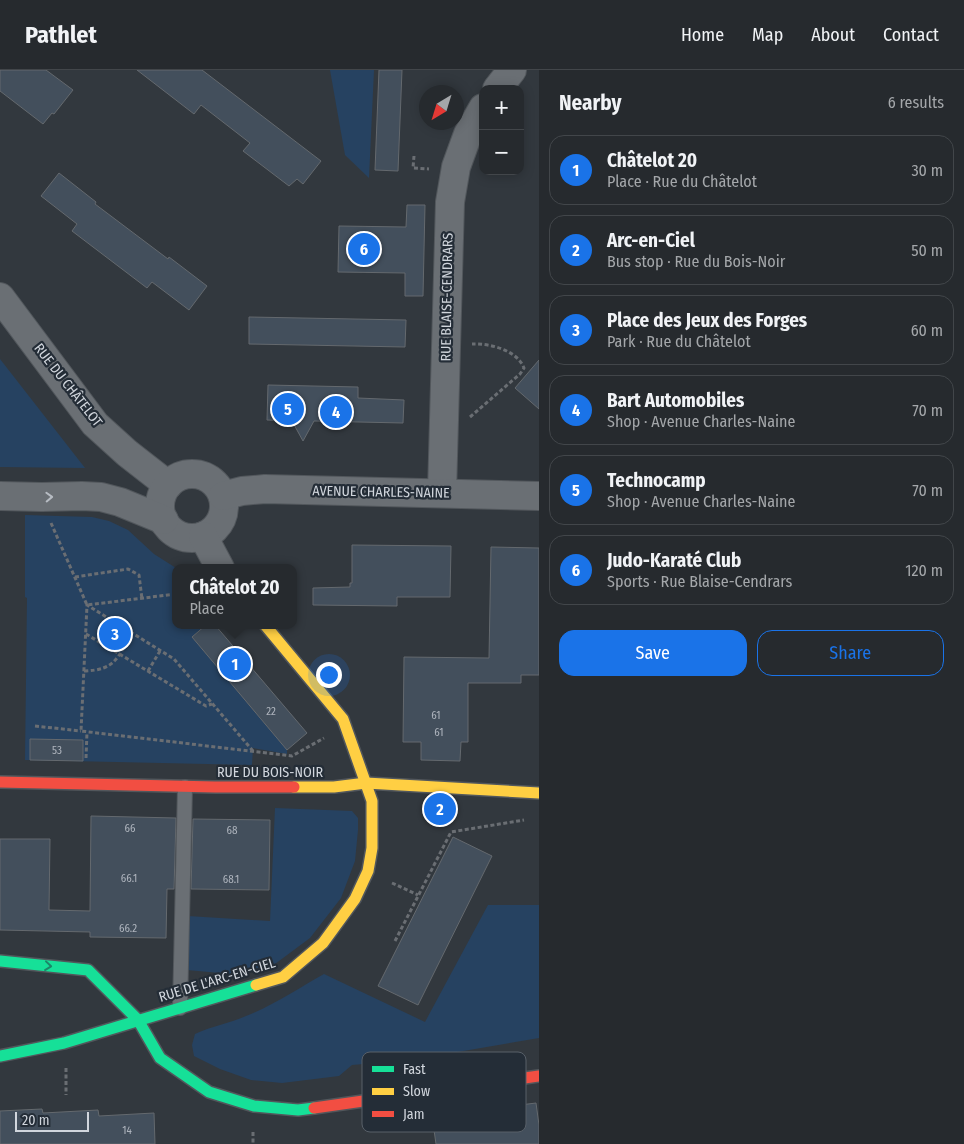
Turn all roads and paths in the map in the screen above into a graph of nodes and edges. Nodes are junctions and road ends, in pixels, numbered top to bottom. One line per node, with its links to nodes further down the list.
1 (512, 70): 2 (street)
2 (500, 85)
3 (479, 115): 10 (street, RUE BLAISE-CENDRARS)
4 (414, 156): 5 (path)
5 (424, 169)
6 (0, 297): 9 (street, RUE DU CHÂTELOT)
7 (462, 344): 8 (path)
8 (468, 419)
9 (168, 485): 12 (street); 15 (street)
10 (442, 493): 12 (street, AVENUE CHARLES-NAINE); 13 (street, AVENUE CHARLES-NAINE)
11 (0, 496): 14 (street)
12 (223, 496): 16 (street)
13 (539, 496)
14 (42, 497): 15 (street, one-way to 15); 18 (path)
15 (164, 520): 16 (street)
16 (203, 536): 17 (street)
17 (218, 564)
18 (75, 577): 20 (path); 21 (path)
19 (172, 595): 20 (path)
20 (142, 599): 21 (path)
21 (87, 605): 23 (path); 24 (path)
22 (268, 629): 37 (street)
23 (132, 633): 25 (path); 26 (path)
24 (86, 634): 26 (path); 27 (path)
25 (160, 651): 28 (path); 29 (path)
26 (120, 655): 27 (path); 28 (path)
27 (84, 671): 31 (path)
28 (148, 671): 29 (path)
29 (212, 704): 35 (path)
30 (35, 726): 31 (path)
31 (81, 731): 32 (path)
32 (87, 732): 34 (path); 35 (path)
33 (329, 735): 35 (path)
34 (86, 752)
35 (253, 752)
36 (0, 782): 38 (street, RUE DU BOIS-NOIR)
37 (366, 783): 38 (street, RUE DU BOIS-NOIR); 39 (street, RUE DU BOIS-NOIR); 45 (street, RUE DE L'ARC-EN-CIEL)
38 (185, 787): 45 (lane)
39 (539, 794)
40 (533, 818): 42 (path)
41 (388, 881): 42 (path)
42 (418, 896): 43 (path)
43 (394, 941)
44 (0, 961): 46 (street, one-way to 46)
45 (180, 1008): 46 (street, RUE DE L'ARC-EN-CIEL)
46 (138, 1020): 47 (street, RUE DE L'ARC-EN-CIEL); 52 (street)
47 (0, 1056)
48 (66, 1073): 51 (path)
49 (539, 1076): 50 (street)
50 (526, 1078)
51 (66, 1095)
52 (362, 1101)
53 (253, 1130): 54 (path)
54 (253, 1144)

